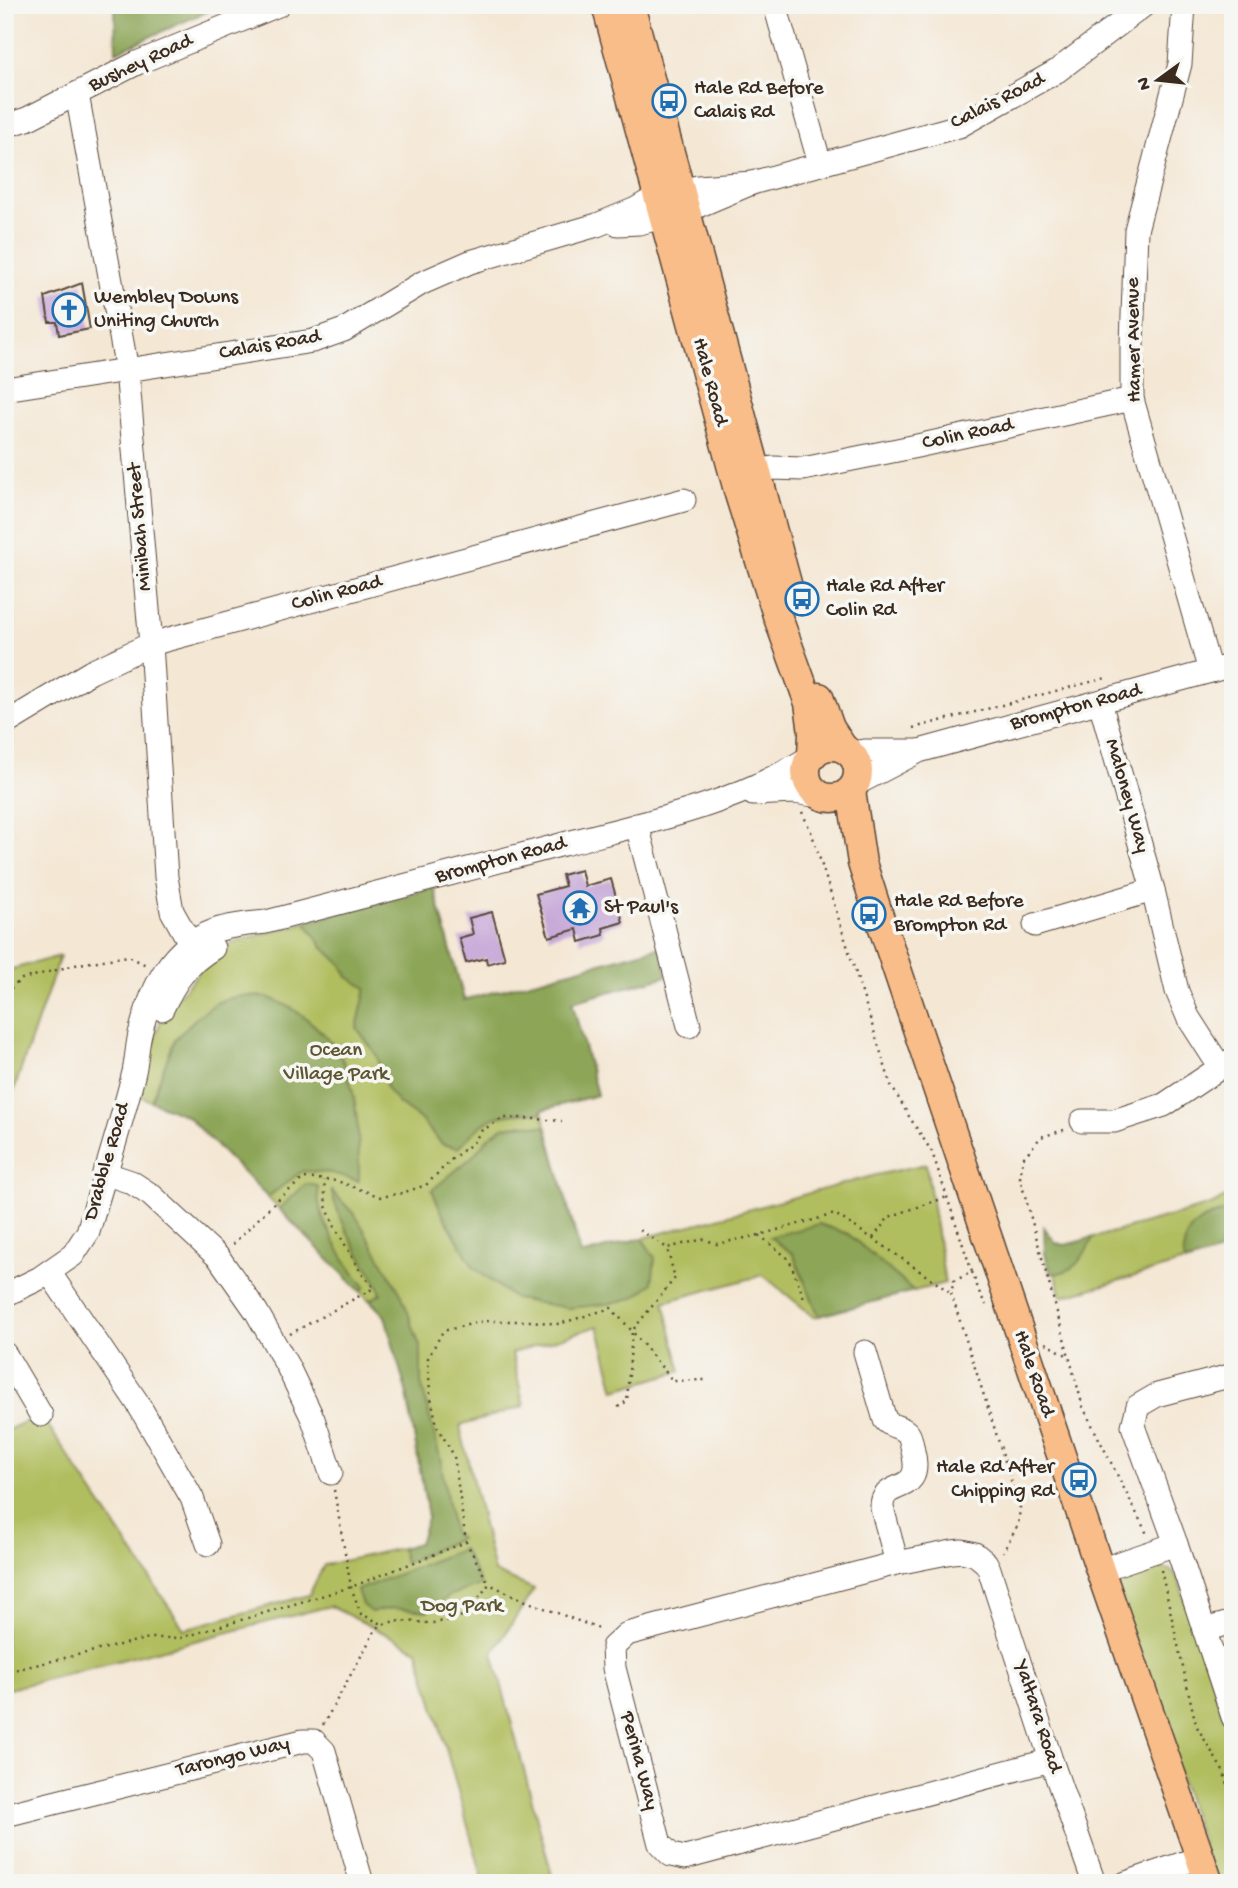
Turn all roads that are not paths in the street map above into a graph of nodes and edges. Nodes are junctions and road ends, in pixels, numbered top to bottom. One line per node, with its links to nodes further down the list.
1 (278, 5): 7 (street, Bushey Road)
2 (606, 5): 10 (main road, Hale Road)
3 (630, 5): 10 (main road, Hale Road)
4 (775, 5): 9 (street)
5 (1144, 5): 9 (street, Calais Road)
6 (1184, 5): 13 (street, Hamer Avenue)
7 (77, 94): 8 (street, Bushey Road); 11 (street, Minibah Street)
8 (5, 126)
9 (820, 164): 10 (street, Calais Road)
10 (672, 204): 11 (street, Calais Road); 14 (main road, Hale Road)
11 (127, 370): 12 (street, Calais Road); 16 (street, Minibah Street)
12 (5, 389)
13 (1132, 399): 14 (street, Colin Road); 17 (street, Hamer Avenue)
14 (747, 482): 20 (main road, Hale Road); 22 (main road, Hale Road)
15 (684, 500): 16 (street, Colin Road)
16 (151, 644): 19 (street, Colin Road); 30 (street, Minibah Street)
17 (1216, 662): 18 (street, Brompton Road)
18 (1100, 702): 21 (street, Brompton Road); 28 (street, Maloney Way)
19 (5, 724)
20 (847, 751): 21 (street, Brompton Road); 22 (main road); 23 (main road)
21 (919, 751): 23 (street, Brompton Road)
22 (811, 757): 24 (street, Brompton Road); 25 (main road)
23 (853, 787): 25 (main road); 27 (main road, Hale Road)
24 (736, 796): 25 (street, Brompton Road); 26 (street, Brompton Road)
25 (814, 801): 27 (main road, Hale Road)
26 (637, 825): 30 (street, Brompton Road); 31 (street)
27 (862, 863): 46 (main road, Hale Road)
28 (1153, 890): 29 (street); 32 (street, Maloney Way)
29 (1035, 925)
30 (196, 949): 33 (street, Drabble Road); 33 (street, Drabble Road)
31 (690, 1026)
32 (1227, 1063): 34 (street, Maloney Way)
33 (134, 1070): 35 (street, Drabble Road)
34 (1082, 1121)
35 (104, 1173): 36 (street, Drabble Road); 42 (street)
36 (49, 1272): 37 (street, Drabble Road); 43 (street)
37 (5, 1294)
38 (864, 1352): 45 (street)
39 (5, 1354): 41 (street)
40 (1233, 1375): 44 (street)
41 (41, 1415)
42 (331, 1473)
43 (208, 1544)
44 (1176, 1544): 46 (street); 48 (street)
45 (897, 1563): 50 (street, Yaltara Road); 50 (street, Perina Way)
46 (1100, 1570): 52 (main road, Hale Road)
47 (1233, 1622): 48 (street)
48 (1204, 1630): 49 (street)
49 (1233, 1717)
50 (1051, 1760): 54 (street, Yaltara Road)
51 (5, 1815): 53 (street, Tarongo Way)
52 (1205, 1870): 55 (street)
53 (362, 1883)
54 (1094, 1883)
55 (1126, 1883)

